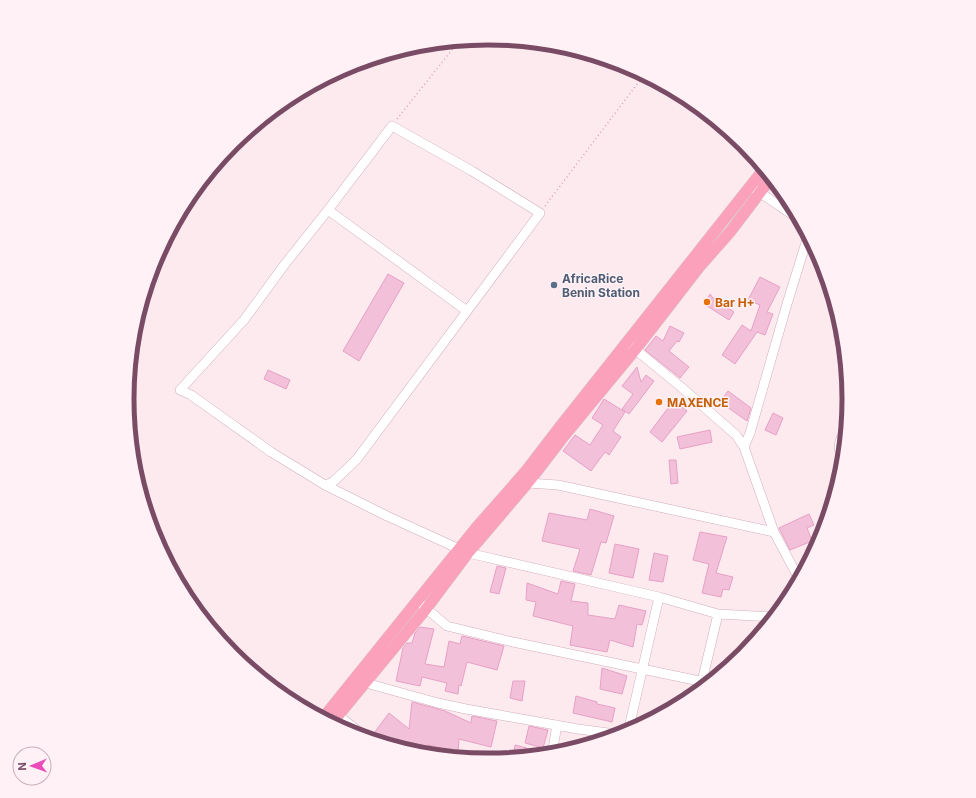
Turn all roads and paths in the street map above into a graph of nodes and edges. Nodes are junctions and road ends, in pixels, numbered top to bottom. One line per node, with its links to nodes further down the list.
1 (454, 47): 3 (path)
2 (640, 80): 9 (path)
3 (392, 126): 7 (street); 9 (street)
4 (762, 175): 6 (main road)
5 (767, 181): 6 (main road)
6 (755, 189): 8 (street); 12 (main road)
7 (328, 210): 11 (street); 15 (street)
8 (788, 212)
9 (540, 213): 11 (street)
10 (806, 244): 13 (street)
11 (467, 311): 15 (street)
12 (631, 346): 13 (street); 14 (main road)
13 (744, 447): 16 (street)
14 (524, 480): 16 (street); 17 (main road)
15 (325, 485): 17 (street)
16 (774, 532): 18 (street)
17 (463, 552): 19 (street); 20 (main road)
18 (796, 573)
19 (659, 597): 21 (street); 23 (street)
20 (422, 604): 23 (street); 25 (main road)
21 (718, 614): 22 (street); 24 (street)
22 (768, 617)
23 (643, 668): 26 (street); 31 (street)
24 (705, 679)
25 (361, 680): 27 (main road); 30 (main road); 32 (street)
26 (700, 683)
27 (333, 705): 28 (main road); 29 (street)
28 (326, 714)
29 (335, 718)
30 (336, 718)
31 (630, 723)
32 (557, 725): 33 (street); 34 (street)
33 (606, 733)
34 (553, 747)

